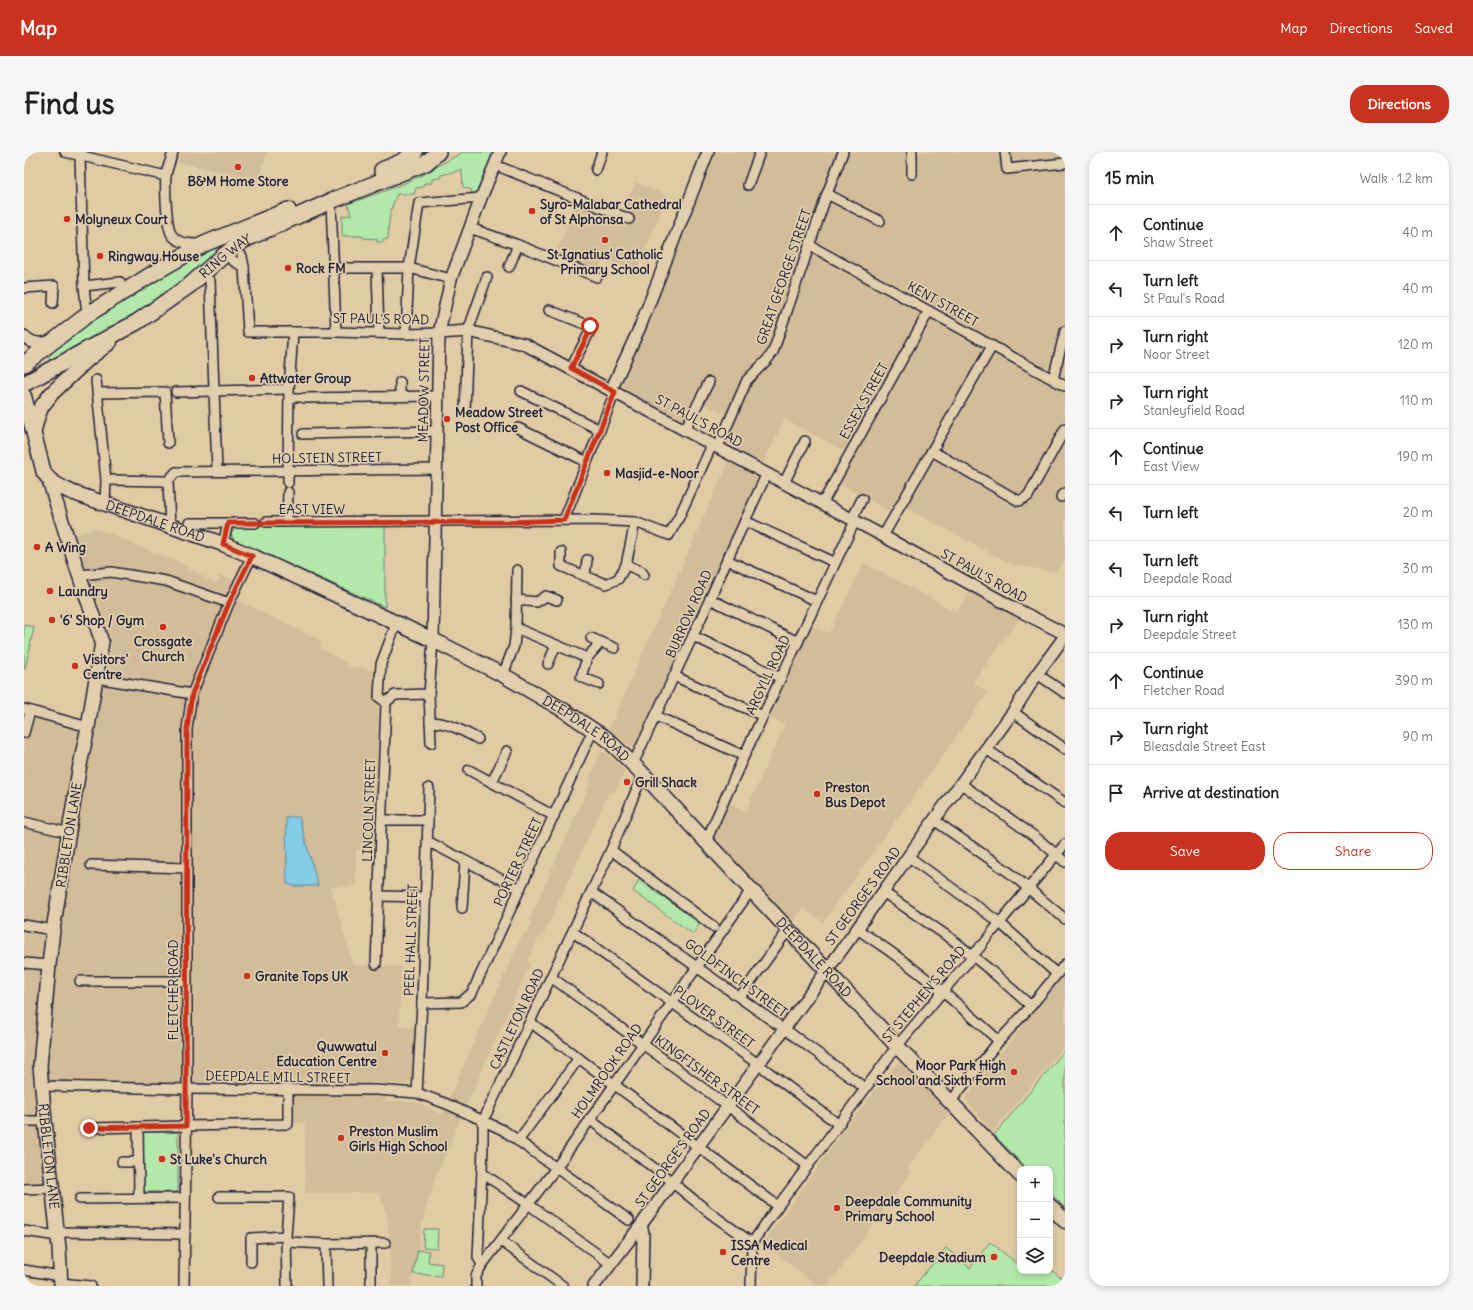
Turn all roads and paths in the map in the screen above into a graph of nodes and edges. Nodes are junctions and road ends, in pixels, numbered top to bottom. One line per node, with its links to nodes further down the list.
1 (65, 152): 13 (street)
2 (173, 152): 19 (street)
3 (415, 152): 27 (highway, RING WAY)
4 (438, 152): 14 (highway, RING WAY)
5 (445, 152): 14 (highway)
6 (500, 152): 16 (street, MEADOW STREET)
7 (602, 152): 17 (street)
8 (708, 152): 69 (street)
9 (760, 152): 20 (street)
10 (843, 152): 21 (street, GREAT GEORGE STREET)
11 (912, 152): 18 (street)
12 (1005, 152): 15 (street)
13 (81, 154): 19 (street); 42 (street)
14 (426, 163): 23 (highway, RING WAY)
15 (1065, 163)
16 (495, 165): 22 (street, MEADOW STREET); 24 (street)
17 (596, 170)
18 (912, 174)
19 (166, 176): 27 (street)
20 (748, 185)
21 (827, 194): 25 (street); 29 (street, GREAT GEORGE STREET)
22 (481, 198): 26 (street, MEADOW STREET); 35 (street)
23 (331, 201): 34 (street); 48 (highway, RING WAY)
24 (629, 219)
25 (880, 221)
26 (470, 228): 28 (street); 39 (street, MEADOW STREET)
27 (204, 244): 47 (highway, RING WAY)
28 (518, 245): 33 (street); 38 (street)
29 (809, 245): 46 (street, KENT STREET); 88 (street, GREAT GEORGE STREET)
30 (242, 256): 32 (street)
31 (232, 260): 32 (street)
32 (244, 267): 51 (street, ST PAUL'S ROAD)
33 (509, 267)
34 (333, 268): 36 (street); 52 (street)
35 (410, 268): 36 (street); 39 (street); 55 (street)
36 (377, 269): 53 (street)
37 (486, 277): 49 (street)
38 (597, 277)
39 (451, 279): 54 (street, MEADOW STREET)
40 (210, 281): 67 (street)
41 (120, 282): 42 (street)
42 (84, 286): 47 (street)
43 (24, 288): 44 (street)
44 (53, 303)
45 (549, 310): 60 (street)
46 (929, 311): 58 (street, KENT STREET); 102 (street, ESSEX STREET)
47 (87, 315): 57 (highway, RING WAY)
48 (138, 322): 65 (highway, RING WAY); 85 (main road)
49 (468, 331): 54 (street, ST PAUL'S ROAD); 60 (street, ST PAUL'S ROAD); 77 (street)
50 (1065, 331): 61 (street)
51 (293, 332): 52 (street, ST PAUL'S ROAD); 72 (street)
52 (336, 332): 53 (street, ST PAUL'S ROAD)
53 (379, 333): 55 (street, ST PAUL'S ROAD)
54 (439, 333): 55 (street, ST PAUL'S ROAD); 75 (street, MEADOW STREET)
55 (406, 334)
56 (24, 336): 57 (street)
57 (54, 341): 59 (highway, RING WAY)
58 (992, 346): 61 (street, KENT STREET); 89 (street)
59 (24, 364)
60 (571, 368): 69 (street, ST PAUL'S ROAD)
61 (1053, 379): 66 (street, KENT STREET)
62 (96, 380): 71 (street)
63 (400, 382): 74 (street)
64 (709, 382): 79 (street)
65 (24, 384)
66 (1065, 386)
67 (214, 390): 70 (street); 72 (street); 92 (street)
68 (521, 391): 81 (street)
69 (613, 391): 79 (street, ST PAUL'S ROAD); 81 (street)
70 (176, 392)
71 (97, 393): 87 (street); 96 (street)
72 (289, 393): 76 (street); 83 (street)
73 (24, 396): 85 (main road, RIBBLETON LANE)
74 (400, 396): 75 (street); 76 (street)
75 (438, 396): 82 (street, MEADOW STREET)
76 (304, 398)
77 (465, 411)
78 (518, 428): 90 (street)
79 (685, 429): 88 (street, ST PAUL'S ROAD)
80 (1065, 429): 89 (street)
81 (600, 430): 90 (street)
82 (437, 431): 84 (street); 91 (street, MEADOW STREET)
83 (288, 434): 84 (street); 93 (street)
84 (303, 434)
85 (31, 436): 95 (main road, RIBBLETON LANE)
86 (805, 441): 98 (street)
87 (168, 443)
88 (715, 446): 94 (street, ST PAUL'S ROAD); 115 (street, GREAT GEORGE STREET)
89 (932, 451): 116 (street)
90 (587, 462): 104 (street)
91 (437, 469): 93 (street, HOLSTEIN STREET); 106 (street, MEADOW STREET)
92 (217, 471): 93 (street, HOLSTEIN STREET); 97 (street, HOLSTEIN STREET)
93 (288, 471): 109 (street)
94 (764, 472): 98 (street, ST PAUL'S ROAD); 107 (street, BURROW ROAD)
95 (49, 480): 99 (main road, DEEPDALE ROAD); 103 (main road, RIBBLETON LANE)
96 (106, 480): 97 (street); 101 (street)
97 (168, 481): 114 (street)
98 (784, 483): 102 (street, ST PAUL'S ROAD)
99 (71, 492): 101 (main road, DEEPDALE ROAD); 103 (main road)
100 (862, 499): 105 (street, ARGYLL ROAD)
101 (105, 503): 114 (main road, DEEPDALE ROAD)
102 (822, 504): 105 (street, ST PAUL'S ROAD)
103 (58, 508): 125 (main road, RIBBLETON LANE)
104 (564, 520): 106 (street, EAST VIEW); 110 (street, EAST VIEW)
105 (853, 520): 116 (street, ST PAUL'S ROAD); 122 (street, ARGYLL ROAD)
106 (436, 521): 109 (street, EAST VIEW); 138 (street, MEADOW STREET)
107 (745, 521): 121 (street, BURROW ROAD); 122 (street)
108 (266, 522): 109 (street, EAST VIEW); 113 (street, EAST VIEW)
109 (287, 522)
110 (635, 522): 115 (street, EAST VIEW); 123 (street)
111 (189, 523): 112 (street, EAST VIEW)
112 (228, 523): 113 (street, EAST VIEW); 117 (street)
113 (255, 523)
114 (170, 527): 117 (main road, DEEPDALE ROAD)
115 (669, 535)
116 (882, 536): 135 (street, ST PAUL'S ROAD)
117 (223, 544): 119 (main road, DEEPDALE ROAD)
118 (561, 552): 127 (street)
119 (252, 556): 131 (street, FLETCHER ROAD); 133 (main road, DEEPDALE ROAD)
120 (587, 560): 127 (street)
121 (727, 560): 128 (street, BURROW ROAD); 130 (street)
122 (834, 562): 130 (street, ARGYLL ROAD)
123 (626, 564): 126 (street); 127 (street)
124 (517, 570): 132 (street)
125 (79, 575): 131 (street); 148 (main road, RIBBLETON LANE)
126 (644, 575)
127 (585, 576)
128 (710, 599): 136 (street, BURROW ROAD); 140 (street)
129 (557, 600): 132 (street)
130 (817, 601): 140 (street, ARGYLL ROAD)
131 (229, 603): 152 (street, FLETCHER ROAD)
132 (516, 604): 134 (street)
133 (396, 624): 138 (main road, DEEPDALE ROAD); 154 (street)
134 (516, 628): 141 (street); 146 (street)
135 (1065, 635): 145 (street, ST GEORGE'S ROAD)
136 (693, 636): 147 (street, BURROW ROAD); 149 (street)
137 (591, 638): 139 (street)
138 (433, 640): 146 (main road, DEEPDALE ROAD); 153 (street)
139 (601, 642): 142 (street); 143 (street)
140 (798, 642): 149 (street, ARGYLL ROAD)
141 (556, 645): 143 (street); 144 (street)
142 (615, 648)
143 (587, 658): 150 (street)
144 (548, 664)
145 (1037, 674): 151 (street); 156 (street, ST GEORGE'S ROAD)
146 (503, 675): 161 (main road, DEEPDALE ROAD)
147 (674, 676): 157 (street, BURROW ROAD); 158 (street)
148 (96, 678): 152 (street); 160 (main road, RIBBLETON LANE)
149 (781, 678): 158 (street, ARGYLL ROAD)
150 (599, 684)
151 (1065, 693)
152 (192, 694): 190 (street, FLETCHER ROAD)
153 (429, 694): 154 (street); 159 (street)
154 (386, 702): 176 (street, LINCOLN STREET)
155 (27, 710): 160 (street); 162 (street)
156 (1013, 712): 165 (street, ST GEORGE'S ROAD); 166 (street)
157 (656, 716): 168 (street); 169 (street, BURROW ROAD)
158 (763, 716): 168 (street, ARGYLL ROAD)
159 (430, 722): 163 (street); 164 (street)
160 (88, 727): 180 (main road, RIBBLETON LANE)
161 (593, 730): 169 (main road, DEEPDALE ROAD); 175 (street, PORTER STREET)
162 (24, 733)
163 (478, 739)
164 (431, 743)
165 (986, 749): 172 (street, ST GEORGE'S ROAD); 174 (street)
166 (1065, 749)
167 (507, 751): 171 (street)
168 (744, 756): 182 (street, ARGYLL ROAD)
169 (635, 766): 182 (main road, DEEPDALE ROAD); 184 (street, CASTLETON ROAD)
170 (470, 770): 171 (street)
171 (492, 782): 175 (street)
172 (960, 784): 178 (street, ST GEORGE'S ROAD); 185 (street)
173 (429, 788): 177 (street, PEEL HALL STREET)
174 (1065, 803)
175 (554, 816): 192 (street, PORTER STREET)
176 (382, 820): 177 (street); 196 (street, LINCOLN STREET)
177 (428, 820): 181 (street, PEEL HALL STREET)
178 (934, 820): 186 (street, ST GEORGE'S ROAD); 191 (street)
179 (24, 822): 180 (street)
180 (70, 833): 204 (main road, RIBBLETON LANE)
181 (427, 841): 187 (street); 197 (street, PEEL HALL STREET)
182 (706, 841): 193 (main road, DEEPDALE ROAD)
183 (1065, 844): 185 (street, ST STEPHEN'S ROAD)
184 (611, 850): 194 (street, CASTLETON ROAD); 202 (street)
185 (1056, 854): 188 (street); 191 (street, ST STEPHEN'S ROAD)
186 (908, 857): 195 (street, ST GEORGE'S ROAD); 200 (street)
187 (465, 861): 192 (street); 198 (street)
188 (1065, 862)
189 (91, 866): 190 (street)
190 (186, 868): 219 (street, FLETCHER ROAD)
191 (1028, 887): 199 (street); 200 (street, ST STEPHEN'S ROAD)
192 (520, 889): 222 (street, PORTER STREET)
193 (751, 890): 205 (main road, DEEPDALE ROAD); 214 (street, HOLMROOK ROAD)
194 (591, 892): 207 (street, CASTLETON ROAD); 214 (street, GOLDFINCH STREET)
195 (883, 892): 203 (street, ST GEORGE'S ROAD); 209 (street)
196 (379, 896): 197 (street); 211 (street, LINCOLN STREET)
197 (425, 897): 222 (street, PEEL HALL STREET)
198 (462, 908)
199 (1065, 919)
200 (1000, 923): 206 (street, ST STEPHEN'S ROAD); 216 (street)
201 (24, 925): 204 (street)
202 (714, 927)
203 (857, 929): 215 (street, ST GEORGE'S ROAD); 220 (street)
204 (53, 930): 213 (main road, RIBBLETON LANE)
205 (788, 930): 215 (main road, DEEPDALE ROAD); 221 (street)
206 (993, 931): 208 (street, ST STEPHEN'S ROAD)
207 (573, 932): 217 (street, CASTLETON ROAD); 223 (street, PLOVER STREET)
208 (981, 946): 209 (street, ST STEPHEN'S ROAD)
209 (972, 955): 220 (street, ST STEPHEN'S ROAD); 224 (street)
210 (24, 963): 213 (street)
211 (376, 964)
212 (1065, 964): 216 (street)
213 (48, 965): 233 (main road, RIBBLETON LANE)
214 (697, 966): 221 (street, GOLDFINCH STREET); 223 (street, HOLMROOK ROAD)
215 (826, 971): 226 (street, ST GEORGE'S ROAD); 229 (main road, DEEPDALE ROAD)
216 (1057, 974): 224 (street)
217 (551, 977): 225 (street, CASTLETON ROAD); 228 (street, KINGFISHER STREET)
218 (80, 981): 219 (street)
219 (186, 981): 235 (street, FLETCHER ROAD)
220 (942, 991): 227 (street); 229 (street, ST STEPHEN'S ROAD)
221 (740, 997): 226 (street, GOLDFINCH STREET)
222 (422, 1003): 237 (street, PEEL HALL STREET)
223 (672, 1003): 228 (street, HOLMROOK ROAD); 231 (street, PLOVER STREET)
224 (1031, 1006): 227 (street)
225 (530, 1022): 230 (street); 243 (street, CASTLETON ROAD)
226 (784, 1028): 231 (street, ST GEORGE'S ROAD); 234 (street, GOLDFINCH STREET)
227 (999, 1041): 238 (street)
228 (643, 1044): 232 (street, HOLMROOK ROAD); 239 (street, KINGFISHER STREET)
229 (896, 1046): 234 (street, ST STEPHEN'S ROAD); 238 (main road, DEEPDALE ROAD)
230 (579, 1058): 232 (street); 248 (street)
231 (758, 1064): 239 (street, ST GEORGE'S ROAD); 244 (street, PLOVER STREET)
232 (614, 1084): 240 (street, HOLMROOK ROAD); 249 (street)
233 (42, 1086): 235 (street, DEEPDALE MILL STREET); 242 (main road, RIBBLETON LANE)
234 (865, 1088): 244 (street, ST STEPHEN'S ROAD)
235 (187, 1089): 236 (street, DEEPDALE MILL STREET); 245 (street, FLETCHER ROAD)
236 (288, 1090): 237 (street, DEEPDALE MILL STREET); 245 (street)
237 (417, 1093): 243 (street, DEEPDALE MILL STREET)
238 (951, 1101): 254 (main road, DEEPDALE ROAD)
239 (728, 1106): 249 (street, ST GEORGE'S ROAD); 252 (street, KINGFISHER STREET)
240 (589, 1119): 253 (street, HOLMROOK ROAD); 256 (street)
241 (24, 1121): 242 (street)
242 (45, 1121): 257 (main road, RIBBLETON LANE)
243 (483, 1121): 248 (street, DEEPDALE MILL STREET); 255 (street, CASTLETON ROAD)
244 (838, 1124): 252 (street, ST STEPHEN'S ROAD)
245 (186, 1126): 246 (street); 260 (street, FLETCHER ROAD)
246 (138, 1127): 247 (street); 251 (street)
247 (89, 1128)
248 (518, 1141): 253 (street, DEEPDALE MILL STREET)
249 (698, 1147): 256 (street, ST GEORGE'S ROAD); 264 (street)
250 (122, 1162): 251 (street)
251 (138, 1162): 259 (street)
252 (808, 1166): 264 (street, ST STEPHEN'S ROAD)
253 (556, 1168): 263 (street, HOLMROOK ROAD); 266 (street, DEEPDALE MILL STREET)
254 (1017, 1171)
255 (482, 1173): 263 (street); 282 (street, CASTLETON ROAD)
256 (672, 1182): 268 (street, ST GEORGE'S ROAD); 276 (street)
257 (53, 1188): 258 (street); 270 (main road, RIBBLETON LANE)
258 (24, 1189)
259 (139, 1194)
260 (185, 1198): 262 (street); 271 (street, FLETCHER ROAD)
261 (219, 1198): 274 (street)
262 (80, 1199)
263 (528, 1204): 275 (street, HOLMROOK ROAD); 281 (street)
264 (778, 1206): 276 (street, ST STEPHEN'S ROAD)
265 (1053, 1209): 267 (main road)
266 (629, 1220)
267 (1065, 1221)
268 (641, 1225): 281 (street, ST GEORGE'S ROAD); 293 (street)
269 (24, 1231): 270 (street)
270 (58, 1234): 271 (street); 284 (main road, RIBBLETON LANE)
271 (185, 1234): 287 (street, FLETCHER ROAD)
272 (241, 1236): 273 (street)
273 (251, 1238): 274 (street); 280 (street)
274 (287, 1239): 277 (street); 288 (street)
275 (501, 1241): 282 (street, HOLMROOK ROAD); 291 (street)
276 (752, 1243): 294 (street)
277 (326, 1244): 278 (street); 289 (street)
278 (371, 1244): 279 (street); 290 (street)
279 (385, 1244)
280 (251, 1262)
281 (611, 1264): 292 (street, ST GEORGE'S ROAD)
282 (482, 1266): 285 (street)
283 (24, 1270): 284 (street)
284 (60, 1282): 286 (street)
285 (479, 1284)
286 (90, 1286)
287 (184, 1286)
288 (287, 1286)
289 (327, 1286)
290 (371, 1286)
291 (563, 1286)
292 (594, 1286)
293 (642, 1286)
294 (751, 1286)

